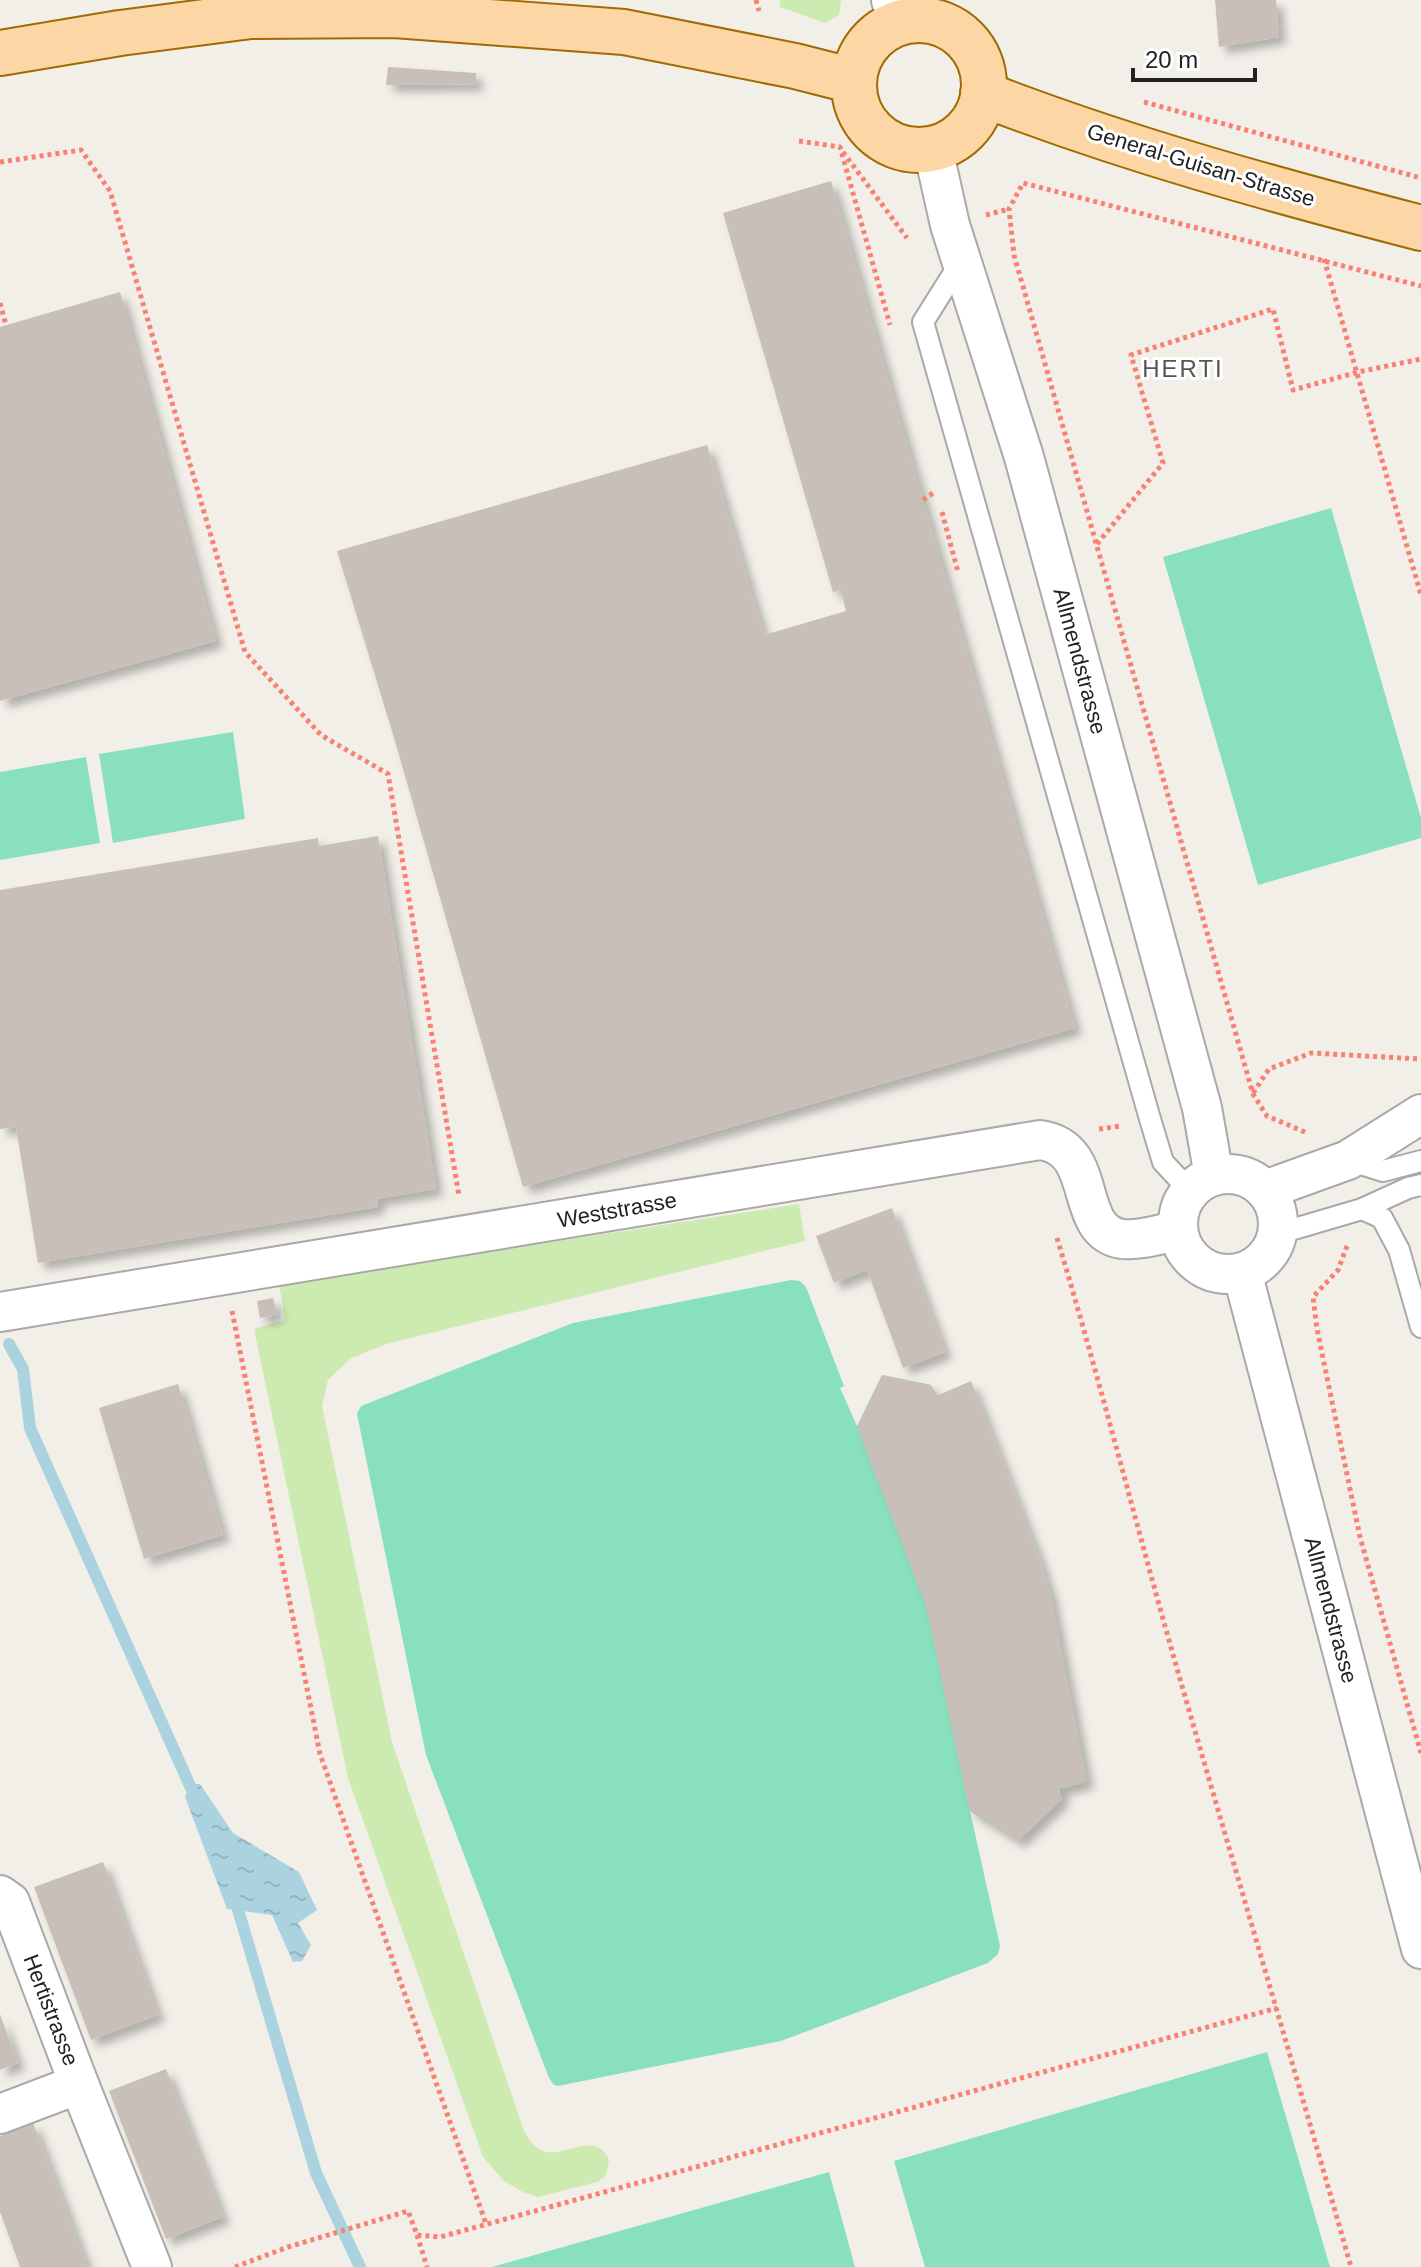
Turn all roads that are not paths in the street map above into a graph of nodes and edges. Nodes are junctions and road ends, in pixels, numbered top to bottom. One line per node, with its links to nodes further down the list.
1 (895, 12): 3 (main road); 4 (main road)
2 (0, 53): 3 (main road)
3 (854, 81): 5 (main road)
4 (983, 94): 5 (main road); 6 (main road, General-Guisan-Strasse)
5 (933, 149): 7 (street, Allmendstrasse)
6 (1421, 228)
7 (962, 260): 11 (street, Allmendstrasse); 11 (lane)
8 (1421, 1114): 9 (street)
9 (1348, 1160): 10 (lane); 13 (street)
10 (1421, 1161)
11 (1202, 1183): 13 (street); 15 (street)
12 (1421, 1185): 14 (lane)
13 (1265, 1190): 16 (street)
14 (1362, 1209): 16 (lane); 19 (lane)
15 (1178, 1230): 17 (street); 18 (street, Weststrasse)
16 (1277, 1234): 17 (street)
17 (1242, 1272): 21 (street, Allmendstrasse)
18 (0, 1312)
19 (1421, 1327)
20 (0, 1895): 22 (street, Hertistrasse)
21 (1421, 1949)
22 (79, 2084): 23 (street, Hertistrasse); 24 (street, Hertistrasse)
23 (0, 2114)
24 (152, 2267)

